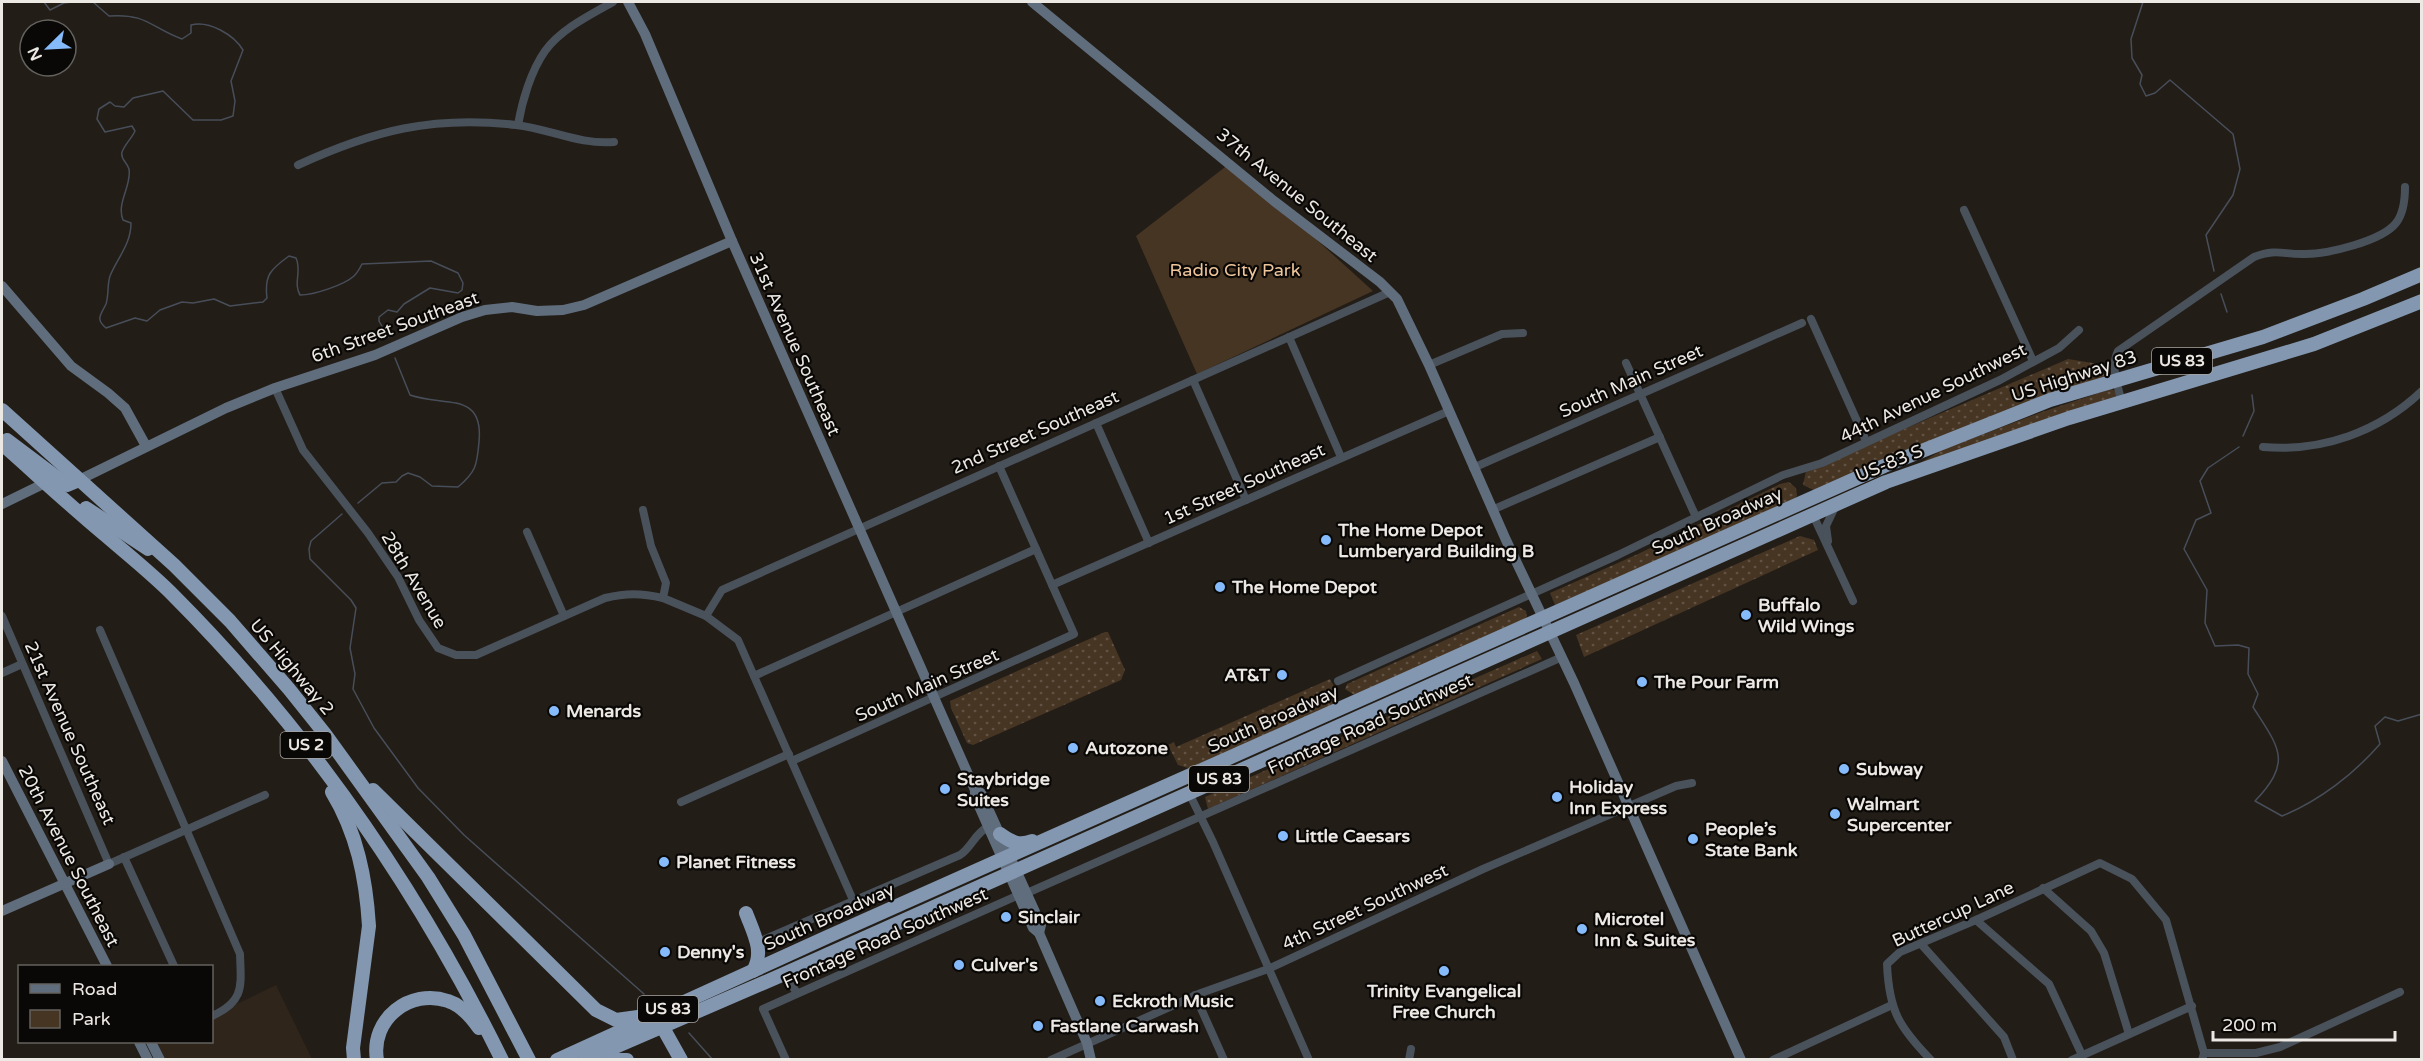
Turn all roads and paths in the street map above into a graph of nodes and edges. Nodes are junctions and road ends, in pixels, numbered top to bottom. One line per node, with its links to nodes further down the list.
1 (613, 2): 4 (street)
2 (628, 2): 9 (street, 31st Avenue Southeast)
3 (1032, 2): 12 (street, 37th Avenue Southeast)
4 (518, 125): 5 (street); 6 (street)
5 (614, 142)
6 (298, 165)
7 (2405, 187): 23 (street)
8 (1964, 210): 19 (street)
9 (732, 241): 24 (street, 6th Street Southeast); 51 (street, 31st Avenue Southeast)
10 (2421, 274): 23 (highway, US Highway 83 / US 83)
11 (2, 286): 36 (street)
12 (1390, 292): 18 (street, 2nd Street Southeast); 21 (street, 37th Avenue Southeast)
13 (2421, 301): 27 (highway, US 83)
14 (1811, 319): 33 (street)
15 (1802, 323): 26 (street, South Main Street)
16 (2079, 330): 19 (street, 44th Avenue Southwest)
17 (1523, 333): 21 (street)
18 (1289, 337): 22 (street, 2nd Street Southeast); 38 (street)
19 (2033, 361): 33 (street, 44th Avenue Southwest)
20 (1626, 363): 26 (street)
21 (1429, 365): 29 (street, 37th Avenue Southeast)
22 (1193, 380): 30 (street, 2nd Street Southeast); 43 (street)
23 (2117, 380): 27 (street); 34 (highway, US Highway 83 / US 83)
24 (275, 388): 36 (street, 6th Street Southeast); 64 (street, 28th Avenue)
25 (2421, 391): 37 (street)
26 (1641, 393): 32 (street); 40 (street, South Main Street)
27 (2122, 403): 45 (highway, US-83 S / US 83)
28 (2, 410): 41 (highway, US Highway 2 / US 2)
29 (1449, 411): 38 (street, 1st Street Southeast); 40 (street, 37th Avenue Southeast)
30 (1096, 423): 39 (street, 2nd Street Southeast); 53 (street)
31 (2, 436): 41 (highway)
32 (1660, 437): 48 (street); 50 (street)
33 (1866, 441): 50 (street, 44th Avenue Southwest)
34 (1941, 442): 44 (highway, US 83); 49 (highway)
35 (2, 444): 42 (highway, US 2)
36 (146, 446): 41 (street, 6th Street Southeast)
37 (2263, 447)
38 (1341, 458): 43 (street, 1st Street Southeast)
39 (999, 466): 51 (street, 2nd Street Southeast); 54 (street)
40 (1473, 468): 48 (street, 37th Avenue Southeast)
41 (79, 480): 57 (highway, US Highway 2 / US 2)
42 (45, 483): 46 (street); 57 (highway); 77 (highway, US 2)
43 (1246, 500): 53 (street, 1st Street Southeast)
44 (1808, 500): 55 (highway); 66 (highway, South Broadway / US 83)
45 (1838, 503): 49 (highway, US-83 S / US 83); 56 (street)
46 (2, 504)
47 (643, 510): 60 (street)
48 (1492, 510): 59 (street, 37th Avenue Southeast)
49 (1813, 515): 55 (highway, South Broadway / US 83); 56 (street)
50 (1696, 517): 59 (street)
51 (860, 529): 62 (street, 31st Avenue Southeast); 65 (street, 2nd Street Southeast)
52 (527, 532): 64 (street)
53 (1149, 543): 58 (street, 1st Street Southeast)
54 (1036, 549): 58 (street); 62 (street)
55 (1734, 549): 68 (highway, South Broadway / US 83)
56 (1831, 554): 61 (street)
57 (174, 565): 81 (highway, US Highway 2 / US 2)
58 (1053, 585): 74 (street, South Main Street)
59 (1532, 593): 66 (street, 37th Avenue Southeast); 73 (street)
60 (663, 598): 64 (street, 28th Avenue); 65 (street, 28th Avenue)
61 (1853, 601)
62 (897, 612): 72 (street); 74 (street, 31st Avenue Southeast)
63 (2, 616): 70 (street, 21st Avenue Southeast)
64 (564, 616)
65 (706, 616): 72 (street, 28th Avenue)
66 (1544, 617): 68 (street, 37th Avenue Southeast); 75 (highway, South Broadway / US 83)
67 (100, 630): 90 (street)
68 (1551, 632): 69 (street, 37th Avenue Southeast); 80 (highway, South Broadway / US 83)
69 (1562, 657): 87 (street, 37th Avenue Southeast); 89 (street, Frontage Road Southwest)
70 (22, 664): 71 (street); 95 (street, 21st Avenue Southeast)
71 (2, 673)
72 (754, 676): 78 (street, 28th Avenue)
73 (1338, 681)
74 (935, 698): 78 (street, South Main Street); 91 (street, 31st Avenue Southeast)
75 (1347, 705): 76 (highway, South Broadway / US 83); 80 (highway)
76 (1286, 733): 82 (highway, South Broadway / US 83); 84 (highway)
77 (297, 734): 131 (highway); 133 (highway, US 2)
78 (790, 758): 86 (street, South Main Street); 100 (street, 28th Avenue)
79 (2, 761): 97 (street, 20th Avenue Southeast)
80 (1250, 765): 84 (highway, South Broadway / US 83)
81 (357, 778): 110 (highway); 134 (highway, US Highway 2 / US 2)
82 (1178, 781): 88 (highway, South Broadway / US 83); 93 (highway)
83 (1692, 783): 87 (street, 4th Street Southwest)
84 (1189, 793): 89 (street); 93 (highway, South Broadway / US 83)
85 (265, 795): 90 (street)
86 (681, 802)
87 (1630, 806): 109 (street, 4th Street Southwest); 145 (street, 37th Avenue Southeast)
88 (1116, 809): 92 (highway, South Broadway / US 83); 96 (highway)
89 (1201, 816): 99 (street, Frontage Road Southwest); 109 (street)
90 (186, 829): 94 (street); 118 (street)
91 (994, 830): 92 (highway); 96 (street, 31st Avenue Southeast); 100 (street)
92 (1063, 833): 96 (highway, South Broadway / US 83)
93 (1066, 847): 96 (highway, South Broadway / US 83)
94 (124, 857): 95 (street); 108 (street)
95 (109, 864): 97 (street)
96 (1010, 865): 99 (street, 31st Avenue Southeast); 106 (highway, South Broadway / US 83); 111 (highway, South Broadway / US 83)
97 (64, 883): 101 (street); 107 (street, 20th Avenue Southeast)
98 (2043, 888): 103 (street, Buttercup Lane); 116 (street, Buttercup Lane); 121 (street)
99 (1023, 894): 113 (street, Frontage Road Southwest); 124 (street, 31st Avenue Southeast)
100 (853, 900): 104 (street)
101 (2, 910)
102 (746, 913): 110 (highway)
103 (1976, 920): 105 (street, Buttercup Lane); 126 (street)
104 (763, 940)
105 (1921, 944): 115 (street, Buttercup Lane); 148 (street)
106 (776, 960): 110 (highway, South Broadway / US 83); 111 (street)
107 (106, 965)
108 (174, 965)
109 (1268, 969): 114 (street, 4th Street Southwest); 143 (street)
110 (748, 973): 119 (highway, South Broadway / US 83)
111 (784, 974): 113 (street); 117 (highway, South Broadway / US 83)
112 (2400, 992): 127 (street)
113 (797, 993): 139 (street, Frontage Road Southwest)
114 (1196, 995): 124 (street, 4th Street Southwest); 142 (street)
115 (1892, 1005): 146 (street); 147 (street, Buttercup Lane)
116 (2192, 1006): 121 (street); 127 (street)
117 (693, 1012): 120 (highway, South Broadway / US 83); 128 (highway)
118 (213, 1016)
119 (633, 1025): 120 (highway); 135 (highway, South Broadway / US 83)
120 (662, 1026): 128 (highway); 136 (highway, South Broadway / US 83)
121 (2129, 1034): 126 (street)
122 (140, 1043): 129 (street)
123 (152, 1043): 130 (street)
124 (1087, 1043): 140 (street, 4th Street Southwest); 141 (street, 31st Avenue Southeast)
125 (1411, 1049): 144 (street)
126 (2082, 1055): 149 (street)
127 (2203, 1056)
128 (681, 1058)
129 (148, 1059)
130 (160, 1059)
131 (354, 1059)
132 (377, 1059): 133 (highway)
133 (501, 1059)
134 (529, 1059)
135 (558, 1059)
136 (585, 1059)
137 (607, 1059): 138 (highway)
138 (627, 1059)
139 (786, 1059)
140 (1051, 1059)
141 (1091, 1059)
142 (1224, 1059)
143 (1309, 1059)
144 (1409, 1059)
145 (1741, 1059)
146 (1773, 1059)
147 (1931, 1059)
148 (2013, 1059)
149 (2073, 1059)

